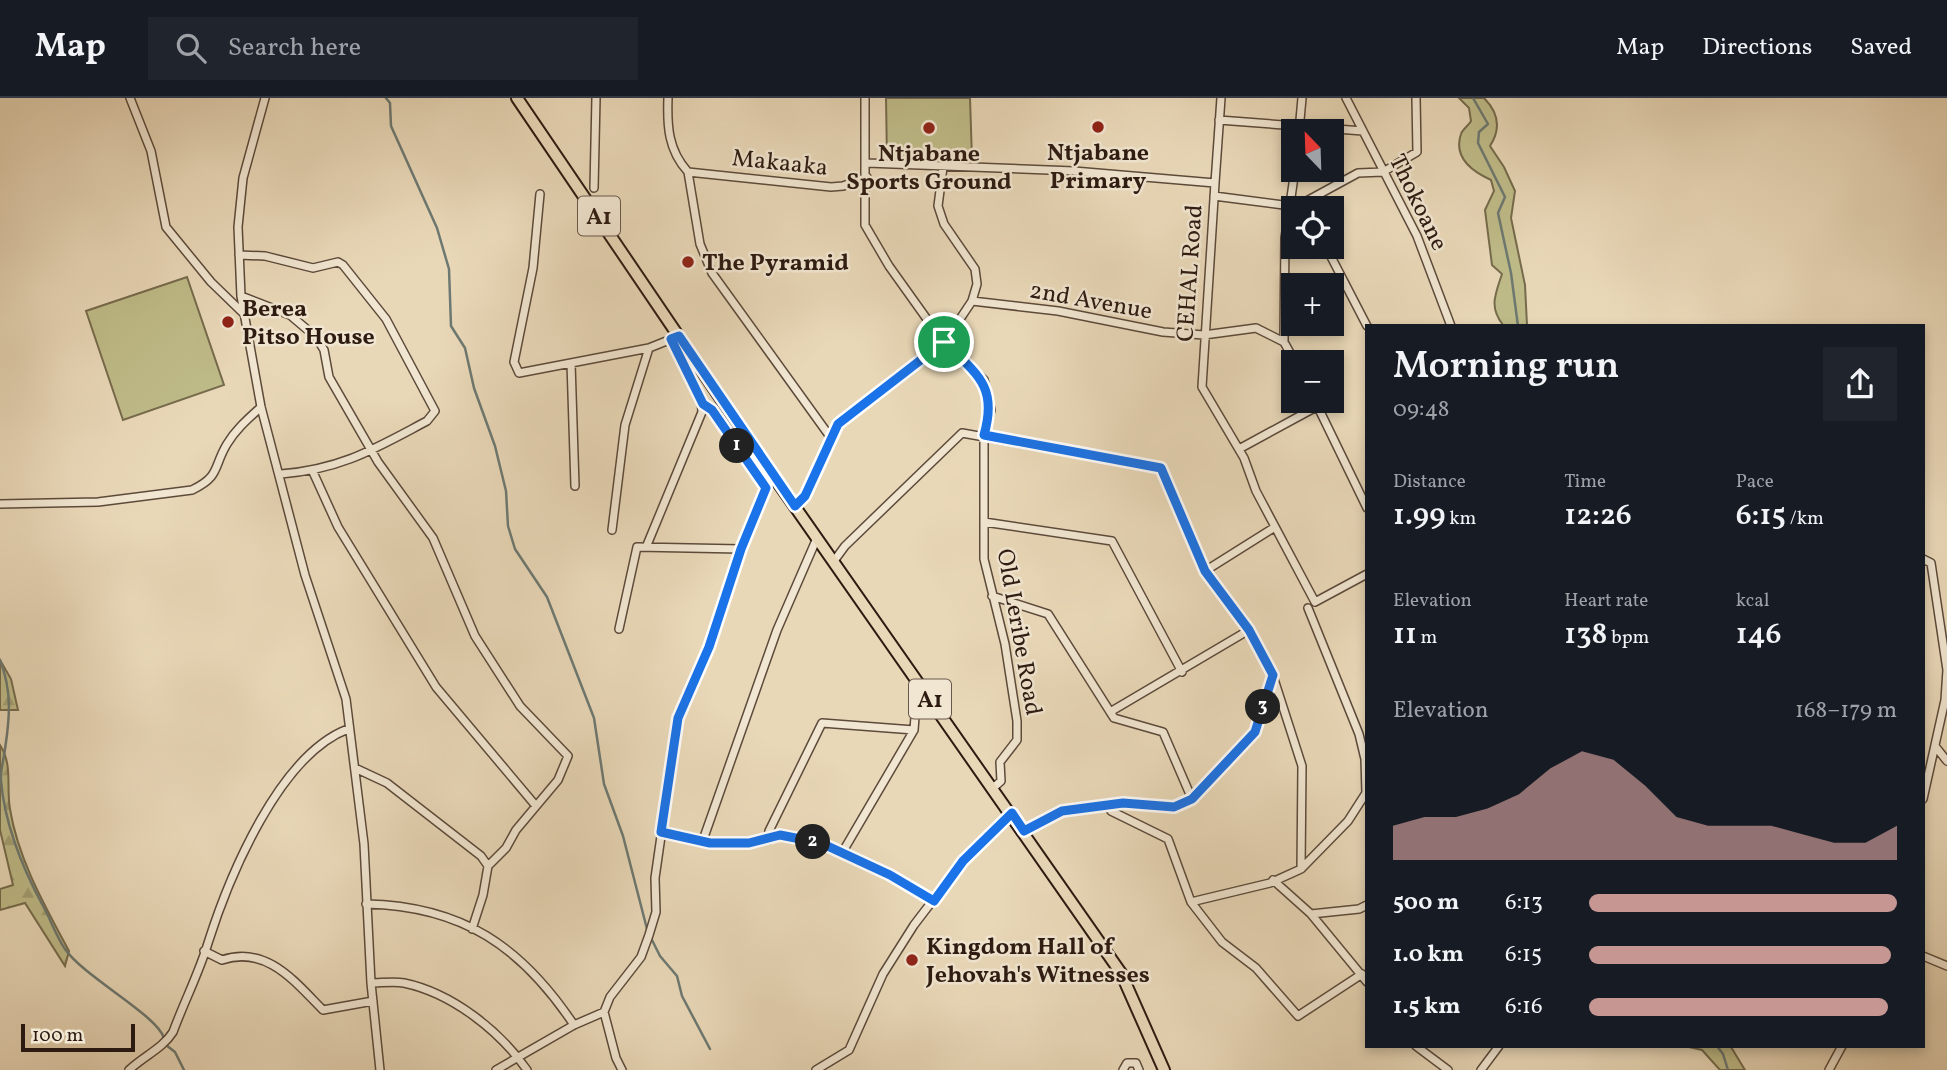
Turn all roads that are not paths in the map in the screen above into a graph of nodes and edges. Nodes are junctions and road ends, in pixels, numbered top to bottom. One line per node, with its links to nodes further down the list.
1 (130, 98): 32 (street)
2 (265, 98): 27 (street)
3 (517, 98): 36 (main road, A1)
4 (596, 98): 22 (street)
5 (668, 98): 18 (street)
6 (865, 98): 16 (street, Old Leribe Road)
7 (1221, 98): 12 (street, CEHAL Road)
8 (1302, 98): 11 (street)
9 (1346, 98): 15 (street, Thokoane)
10 (1416, 98): 19 (street)
11 (1300, 119)
12 (1219, 120): 13 (street); 21 (street, CEHAL Road)
13 (1281, 127)
14 (1344, 130): 15 (street)
15 (1363, 131): 19 (street, Thokoane)
16 (867, 163): 17 (street, CEHAL Road); 20 (street, Old Leribe Road)
17 (943, 167): 21 (street, CEHAL Road); 31 (street)
18 (688, 172): 20 (street, Makaaka); 47 (street)
19 (1383, 172): 25 (street); 34 (street, Thokoane)
20 (867, 177): 37 (street, Old Leribe Road)
21 (1215, 183): 24 (street, CEHAL Road)
22 (594, 188)
23 (540, 194): 41 (street)
24 (1214, 196): 26 (street); 35 (street, CEHAL Road)
25 (1321, 196)
26 (1281, 205)
27 (239, 255): 30 (street); 49 (street)
28 (1285, 259): 38 (street)
29 (1332, 259): 33 (street)
30 (241, 296): 32 (street); 49 (street)
31 (972, 301): 35 (street, 2nd Avenue); 37 (street)
32 (243, 313): 43 (street)
33 (1366, 324)
34 (1450, 324)
35 (1203, 335): 38 (street, 2nd Avenue); 48 (street, CEHAL Road)
36 (675, 338): 39 (street); 42 (street); 52 (main road, A1)
37 (944, 342): 46 (street, Old Leribe Road); 47 (street)
38 (1284, 342): 40 (street)
39 (649, 348): 41 (street); 60 (street)
40 (1288, 350)
41 (571, 363): 53 (street)
42 (703, 404): 54 (street); 62 (street)
43 (261, 407): 51 (street); 55 (street)
44 (1300, 413): 48 (street)
45 (1322, 413): 56 (street)
46 (984, 435): 58 (street, Old Leribe Road); 65 (street); 66 (street)
47 (831, 438): 57 (street)
48 (1239, 449): 59 (street, CEHAL Road)
49 (371, 451): 50 (street); 87 (street)
50 (313, 472): 51 (street); 87 (street)
51 (281, 474): 76 (street)
52 (772, 474): 54 (street); 57 (main road, A1)
53 (575, 486)
54 (766, 488): 63 (street)
55 (0, 504)
56 (1365, 504)
57 (795, 506): 61 (main road, A1)
58 (984, 522): 68 (street, Old Leribe Road); 72 (street)
59 (1275, 527): 66 (street); 67 (street, CEHAL Road)
60 (612, 530)
61 (817, 538): 65 (main road, A1); 92 (street)
62 (647, 545): 63 (street); 70 (street)
63 (741, 549): 90 (street)
64 (1925, 560): 78 (street)
65 (834, 561): 74 (main road, A1)
66 (1205, 571): 71 (street)
67 (1365, 575)
68 (992, 596): 75 (street); 82 (street, Old Leribe Road)
69 (1308, 608): 81 (street)
70 (619, 629)
71 (1249, 630): 72 (street); 73 (street)
72 (1182, 672): 75 (street)
73 (1273, 675): 85 (street); 95 (street)
74 (931, 701): 77 (street); 82 (main road, A1)
75 (1110, 712): 85 (street)
76 (348, 729): 80 (street); 103 (street)
77 (914, 730): 91 (street); 93 (street)
78 (1935, 745): 79 (street); 83 (street)
79 (1947, 761)
80 (355, 768): 94 (street); 99 (street)
81 (1365, 776)
82 (993, 788): 88 (main road, A1)
83 (1925, 790)
84 (1365, 794): 95 (street)
85 (1192, 799): 86 (street)
86 (1108, 805): 89 (street); 98 (street)
87 (536, 806): 94 (street)
88 (1012, 813): 89 (main road, A1); 97 (street)
89 (1024, 831): 123 (main road, A1)
90 (661, 832): 92 (street); 109 (street)
91 (768, 840): 92 (street); 93 (street)
92 (703, 841)
93 (842, 853): 97 (street)
94 (488, 866): 102 (street)
95 (1301, 869): 96 (street)
96 (1273, 880): 98 (street); 101 (street)
97 (934, 901): 120 (street)
98 (1191, 902): 106 (street)
99 (366, 904): 102 (street); 107 (street)
100 (1365, 906): 101 (street)
101 (1311, 914): 106 (street)
102 (472, 929): 110 (street)
103 (204, 951): 108 (street); 115 (street)
104 (1925, 957): 105 (street)
105 (1947, 966)
106 (1364, 978)
107 (371, 983): 108 (street); 114 (street)
108 (373, 1001): 116 (street)
109 (604, 1012): 110 (street); 119 (street)
110 (574, 1025): 114 (street)
111 (1419, 1048): 124 (street)
112 (1498, 1048): 125 (street)
113 (1841, 1048): 126 (street)
114 (518, 1058): 117 (street); 118 (street)
115 (129, 1070)
116 (380, 1070)
117 (496, 1070)
118 (527, 1070)
119 (622, 1070)
120 (816, 1070)
121 (1123, 1070): 122 (street)
122 (1139, 1070)
123 (1164, 1070)
124 (1448, 1070)
125 (1481, 1070)
126 (1829, 1070)

